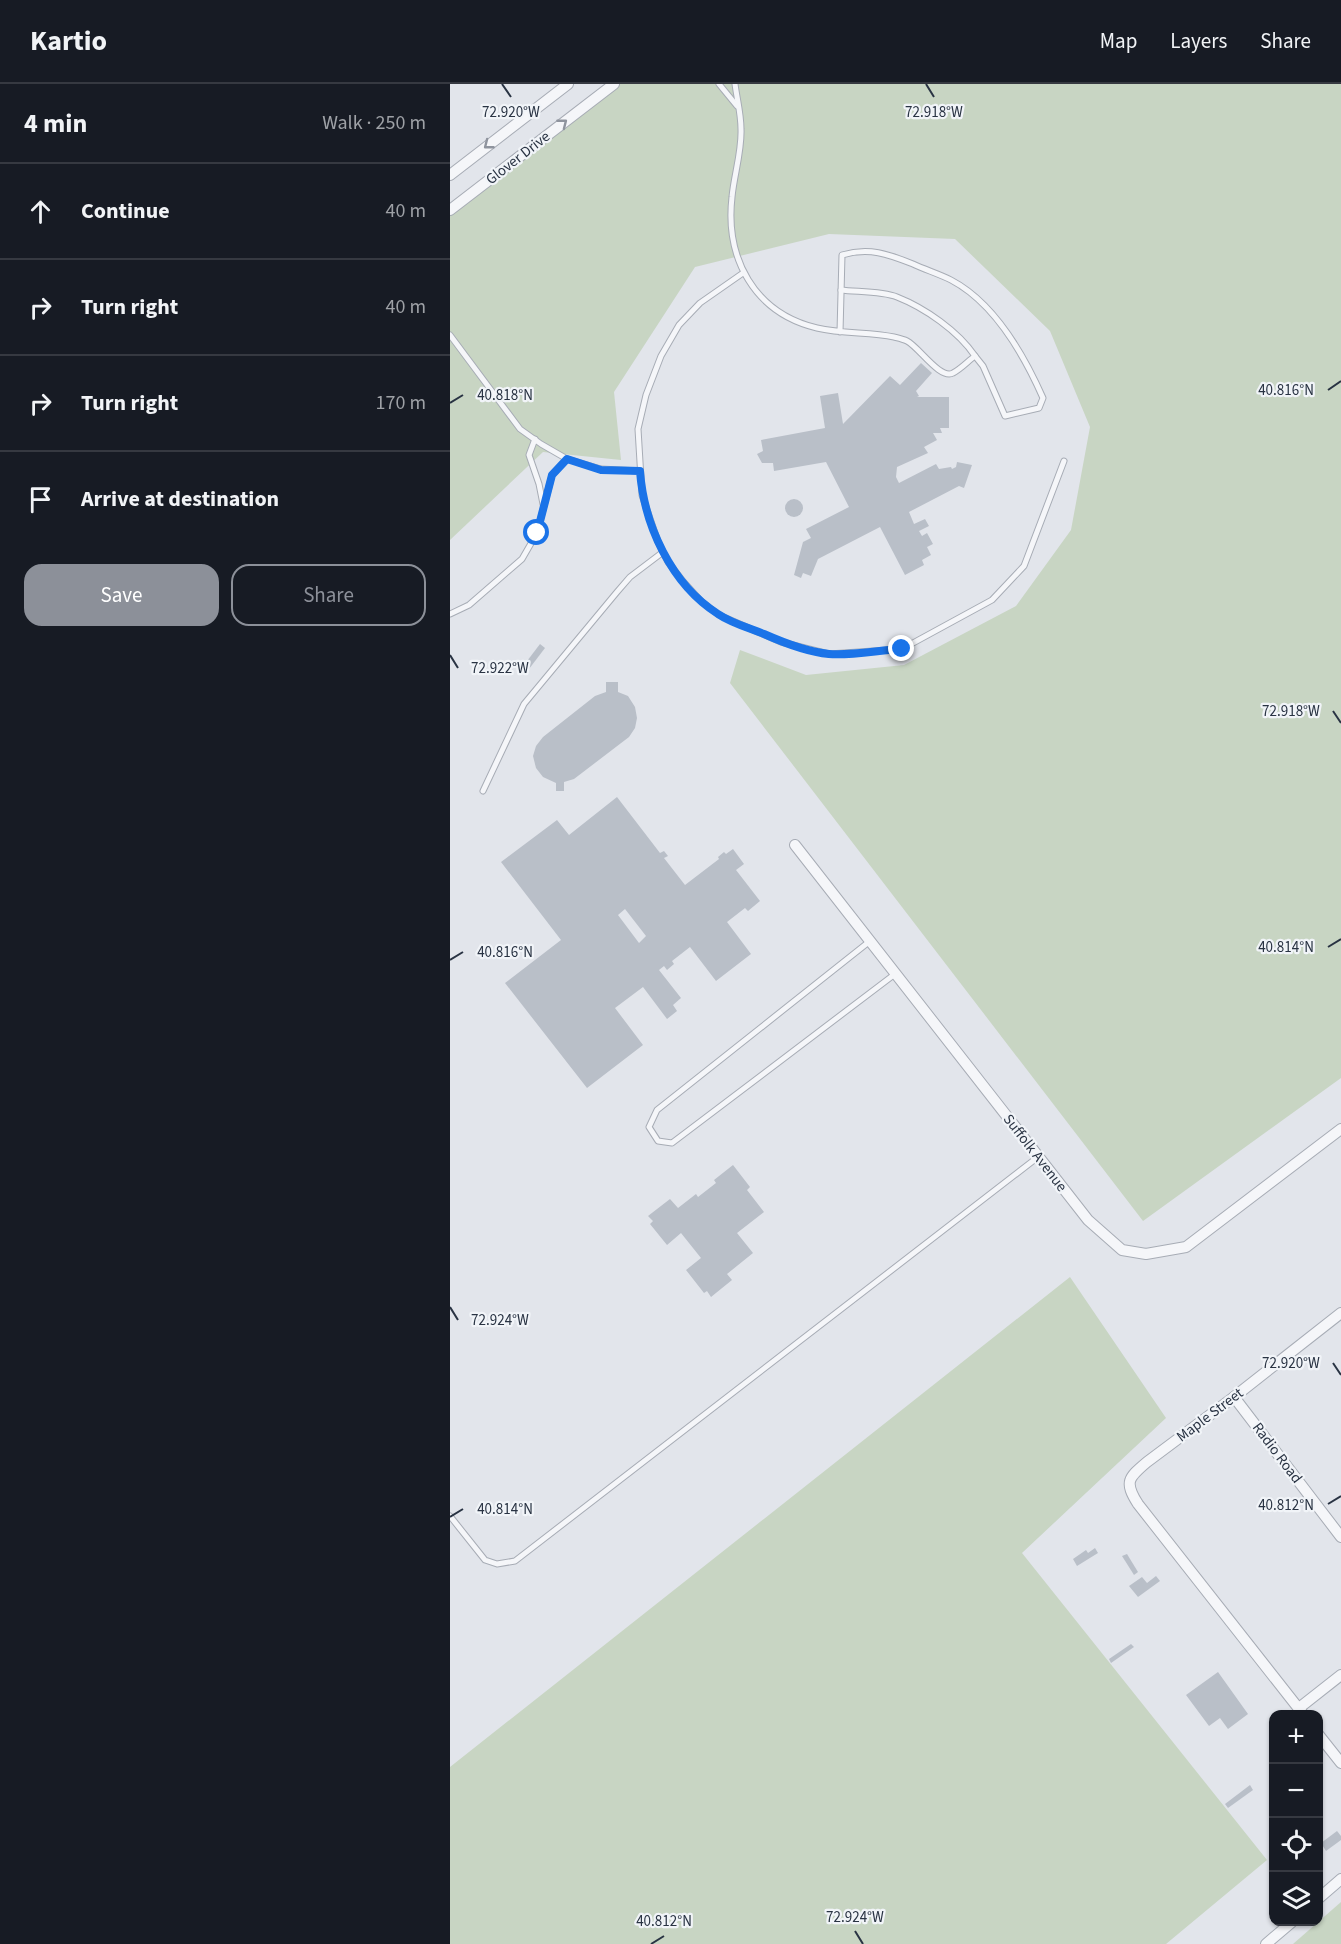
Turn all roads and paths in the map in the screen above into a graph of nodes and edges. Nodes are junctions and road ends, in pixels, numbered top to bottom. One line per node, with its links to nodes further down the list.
1 (568, 84): 6 (street, Glover Drive, one-way to 6)
2 (614, 84): 7 (street, Glover Drive, one-way to 2)
3 (719, 84): 5 (lane)
4 (735, 84): 5 (lane)
5 (738, 108): 8 (lane)
6 (450, 175)
7 (450, 210)
8 (743, 273): 10 (lane); 16 (lane)
9 (841, 290): 10 (lane); 12 (lane); 12 (lane)
10 (840, 332): 12 (lane)
11 (450, 335): 13 (lane)
12 (975, 356)
13 (535, 439): 14 (lane); 17 (lane)
14 (567, 459): 16 (lane); 17 (lane)
15 (1064, 461): 18 (lane)
16 (640, 471): 18 (lane)
17 (544, 508): 19 (lane)
18 (663, 552): 20 (lane)
19 (450, 614)
20 (483, 791)
21 (795, 845): 22 (street, Suffolk Avenue)
22 (870, 941): 23 (street, Suffolk Avenue); 23 (lane)
23 (896, 974): 25 (street, Suffolk Avenue)
24 (1341, 1129): 25 (street, Suffolk Avenue)
25 (1038, 1157): 28 (lane)
26 (1341, 1313): 27 (street, Maple Street)
27 (1234, 1397): 29 (street, Radio Road); 31 (street, Maple Street)
28 (450, 1516)
29 (1341, 1538)
30 (1341, 1675): 32 (street)
31 (1300, 1710)
32 (1302, 1710)
33 (1323, 1740): 34 (street)
34 (1341, 1763)
35 (1341, 1879): 36 (street)
36 (1323, 1895)
37 (1287, 1926): 38 (street)
38 (1266, 1944)

